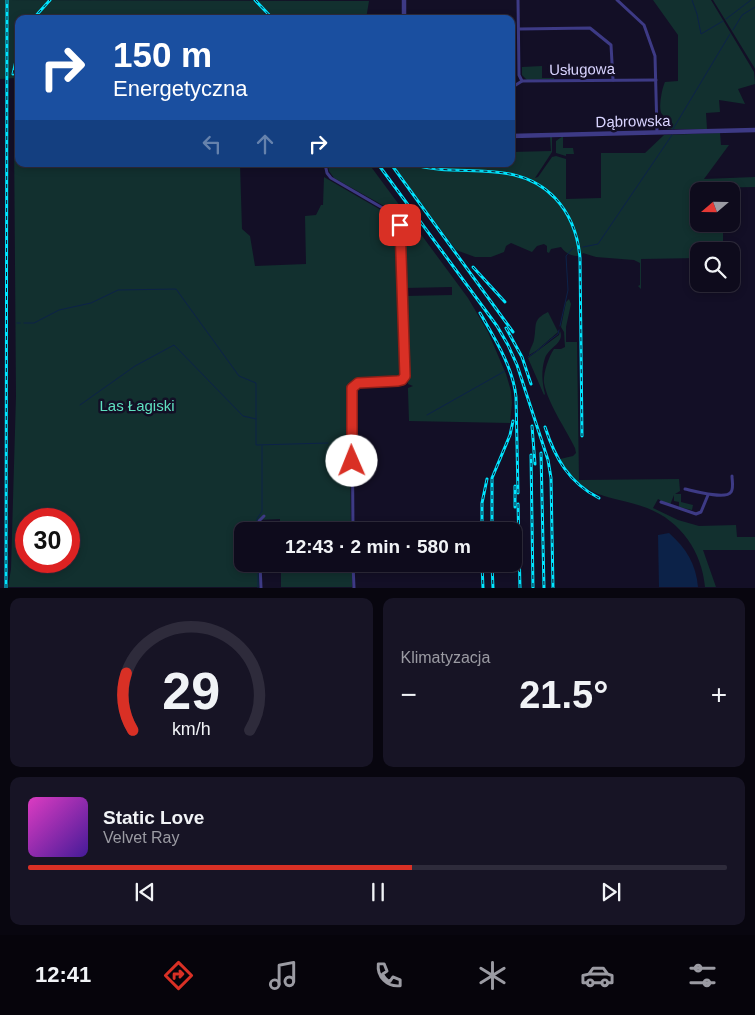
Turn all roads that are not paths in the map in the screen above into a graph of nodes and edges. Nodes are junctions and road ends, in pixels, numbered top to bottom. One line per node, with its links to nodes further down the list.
1 (404, 0): 4 (street)
2 (518, 0): 5 (street)
3 (617, 0): 7 (street)
4 (404, 15)
5 (518, 29): 6 (street); 8 (street)
6 (612, 80): 7 (street, Usługowa); 8 (street, Usługowa)
7 (656, 80): 11 (street)
8 (522, 81): 9 (street)
9 (515, 85)
10 (755, 130): 11 (street, Dąbrowska)
11 (657, 133): 12 (street, Dąbrowska)
12 (515, 136)
13 (325, 167): 20 (street)
14 (732, 476): 16 (street)
15 (685, 489): 16 (street)
16 (708, 495): 17 (street)
17 (660, 502)
18 (264, 516): 19 (street)
19 (259, 522)
20 (353, 522)
21 (260, 572): 23 (street)
22 (353, 572): 24 (street)
23 (261, 588)
24 (354, 588)

